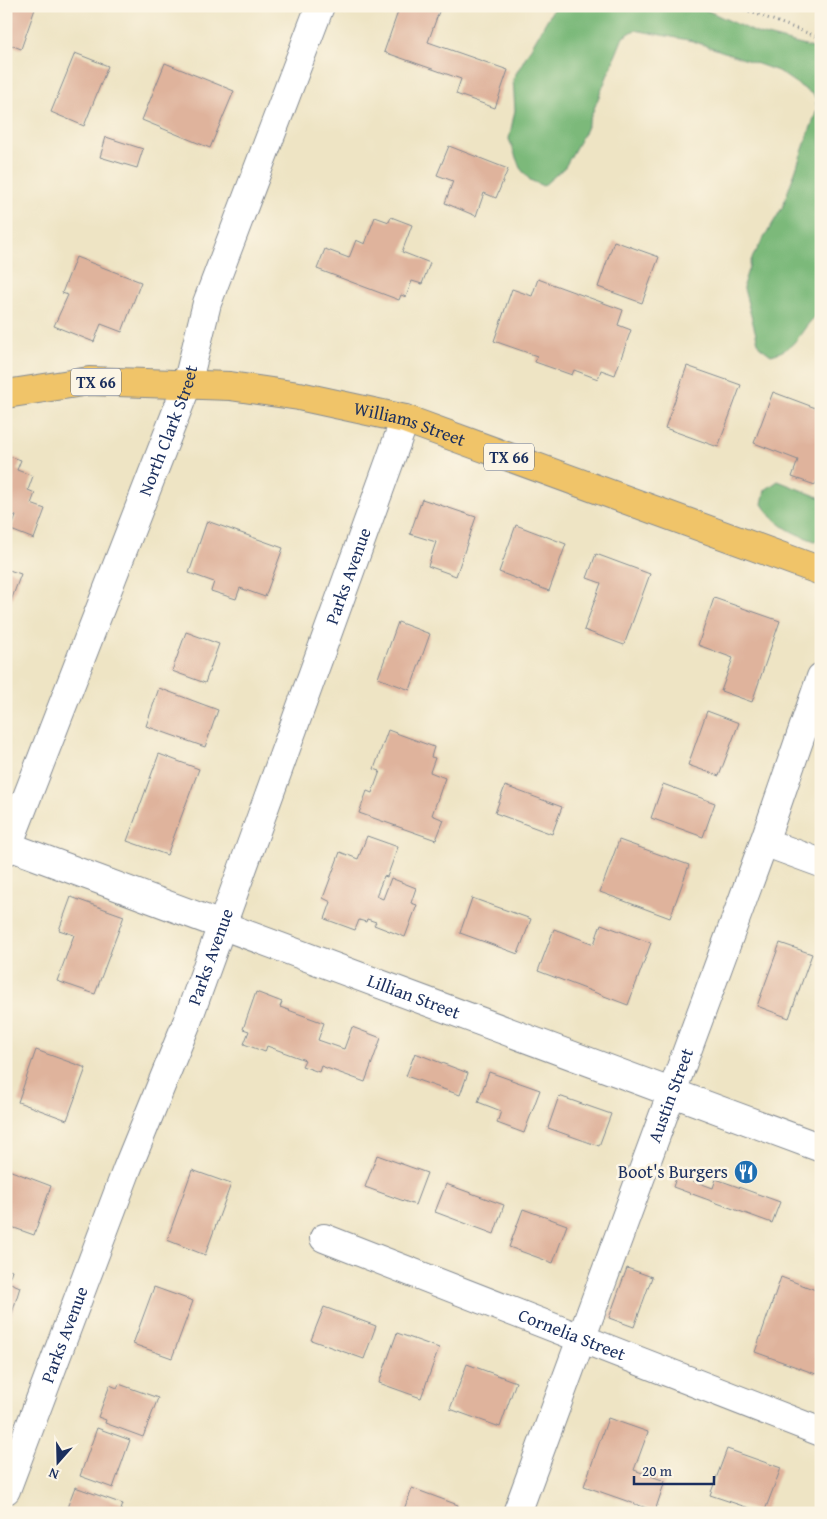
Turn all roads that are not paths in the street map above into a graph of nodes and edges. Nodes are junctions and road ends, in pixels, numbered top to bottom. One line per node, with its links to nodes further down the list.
1 (320, 6): 2 (street, North Clark Street)
2 (187, 385): 3 (main road, Williams Street / TX 66); 4 (main road, Williams Street / TX 66); 8 (street, North Clark Street)
3 (6, 394)
4 (404, 419): 5 (main road, Williams Street / TX 66); 10 (street, Parks Avenue)
5 (821, 571)
6 (821, 677): 7 (street, Austin Street)
7 (764, 842): 9 (street); 11 (street, Austin Street)
8 (7, 847): 10 (street, Lillian Street)
9 (821, 863)
10 (221, 925): 11 (street, Lillian Street); 16 (street, Parks Avenue)
11 (672, 1093): 12 (street, Lillian Street); 14 (street, Austin Street)
12 (821, 1148)
13 (324, 1238): 14 (street, Cornelia Street)
14 (580, 1338): 15 (street, Cornelia Street); 17 (street, Austin Street)
15 (821, 1432)
16 (6, 1490)
17 (517, 1513)

